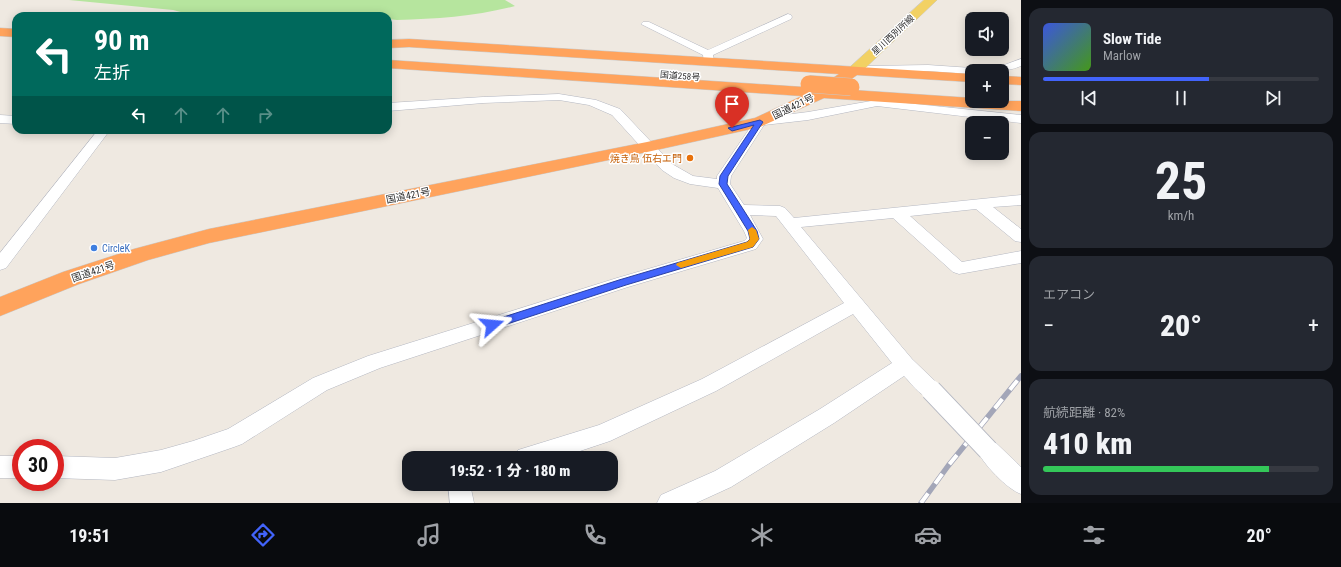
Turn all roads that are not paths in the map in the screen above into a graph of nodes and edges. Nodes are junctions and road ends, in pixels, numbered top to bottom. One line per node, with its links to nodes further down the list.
1 (931, 0): 16 (main road, 星川西別所線)
2 (788, 17): 11 (street)
3 (0, 24): 5 (highway)
4 (646, 24): 11 (street)
5 (12, 25)
6 (0, 32): 7 (highway)
7 (12, 33)
8 (392, 44): 11 (highway)
9 (392, 49): 20 (highway, 国道258号)
10 (392, 57): 20 (highway, 国道258号)
11 (709, 58): 16 (highway)
12 (1021, 62): 14 (street)
13 (392, 64): 20 (highway)
14 (1009, 67)
15 (965, 71): 16 (street)
16 (856, 78): 17 (highway); 20 (highway, 国道258号, bridge); 21 (highway, 国道258号); 24 (highway, 国道258号)
17 (965, 78)
18 (1009, 80): 19 (highway)
19 (1021, 81)
20 (817, 85): 27 (highway, 国道421号); 32 (highway, 国道421号)
21 (965, 85)
22 (1009, 87): 23 (highway)
23 (1021, 88)
24 (965, 94)
25 (1009, 97): 26 (highway)
26 (1021, 98)
27 (1021, 106)
28 (392, 108): 34 (street)
29 (0, 119): 31 (street)
30 (1021, 119): 32 (street)
31 (12, 120)
32 (760, 122): 34 (highway, 国道421号); 35 (street)
33 (101, 134): 43 (street)
34 (647, 147): 35 (street); 45 (highway, 国道421号)
35 (723, 184): 38 (street)
36 (1021, 200): 37 (street)
37 (980, 205): 39 (street); 41 (street)
38 (740, 210): 40 (street); 50 (street)
39 (896, 212): 40 (street); 42 (street)
40 (791, 223): 44 (street)
41 (1021, 237)
42 (1021, 257)
43 (0, 264)
44 (855, 305): 46 (street); 47 (street)
45 (0, 307)
46 (905, 365): 51 (street, bridge); 54 (street)
47 (548, 451)
48 (0, 467): 49 (street)
49 (12, 467)
50 (64, 467)
51 (1021, 483)
52 (460, 491): 53 (street)
53 (462, 503)
54 (669, 503)

